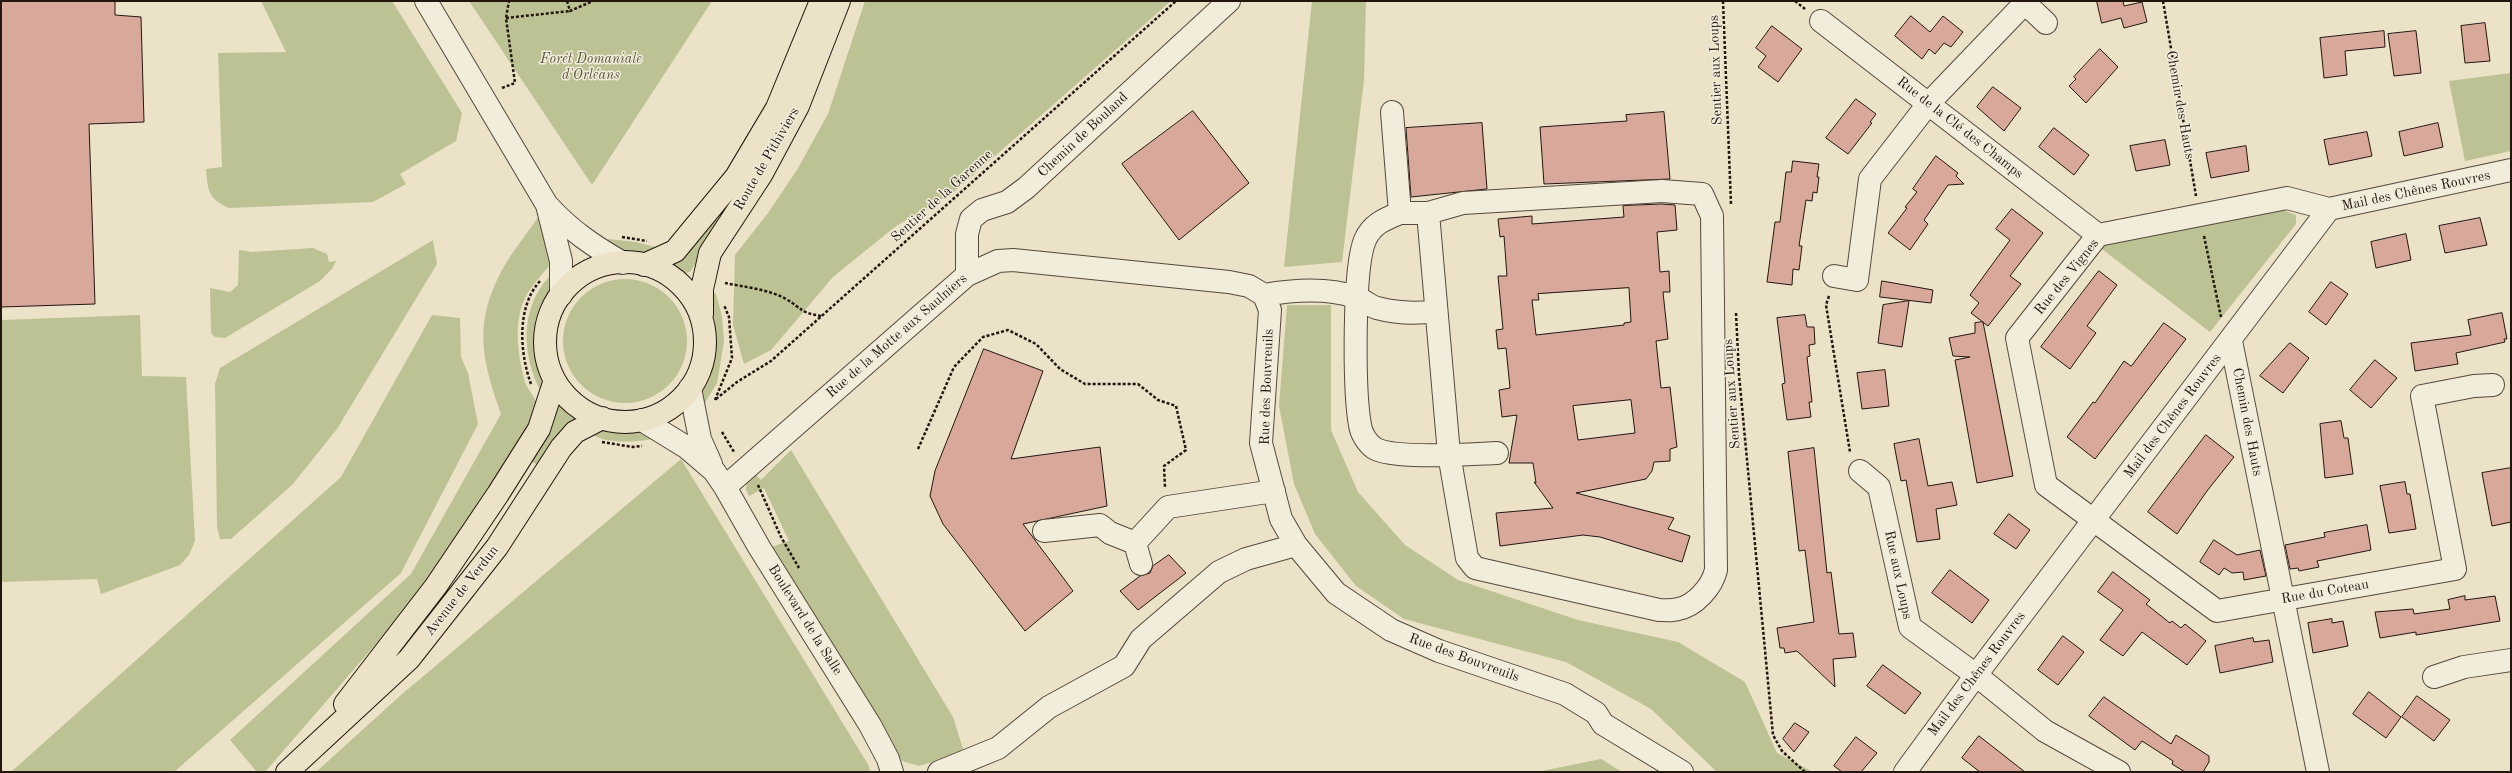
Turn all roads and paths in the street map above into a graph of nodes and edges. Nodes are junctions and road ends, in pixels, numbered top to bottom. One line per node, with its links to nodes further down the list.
1 (426, 1): 15 (street)
2 (509, 1): 12 (path)
3 (567, 1): 11 (path)
4 (593, 1): 11 (path)
5 (821, 1): 27 (main road, Route de Pithiviers)
6 (839, 1): 39 (main road, Route de Pithiviers)
7 (1176, 1): 38 (path, Sentier de la Garenne)
8 (1229, 1): 28 (street, Chemin de Bouland)
9 (1723, 1): 20 (path, Sentier aux Loups)
10 (2163, 1): 24 (path, Chemin des Hauts)
11 (570, 11): 12 (path)
12 (506, 18): 15 (path)
13 (1821, 22): 16 (street, Rue de la Clé des Champs)
14 (2046, 23): 16 (street)
15 (482, 94): 19 (street)
16 (1928, 104): 25 (street, Rue de la Clé des Champs); 29 (street)
17 (1392, 112): 22 (street)
18 (2511, 170): 21 (street, Mail des Chênes Rouvres)
19 (547, 205): 26 (street); 32 (street)
20 (1732, 208)
21 (2329, 209): 24 (street, Rue des Vignes); 40 (street, Mail des Chênes Rouvres)
22 (1400, 213): 23 (street); 34 (street)
23 (1428, 213): 36 (street); 53 (street)
24 (2200, 214): 25 (street, Rue des Vignes); 40 (path, Chemin des Hauts)
25 (2098, 235): 58 (street, Rue des Vignes)
26 (623, 263): 27 (main road); 32 (main road)
27 (644, 265): 39 (main road)
28 (967, 275): 33 (street, Rue de la Motte aux Saulniers); 55 (street, Rue de la Motte aux Saulniers)
29 (1834, 276): 54 (path)
30 (542, 279): 43 (path)
31 (718, 283): 38 (path)
32 (561, 295): 41 (main road)
33 (1264, 295): 34 (street); 56 (street, Rue des Bouvreuils)
34 (1356, 297): 36 (street); 53 (street)
35 (721, 299): 45 (path)
36 (1435, 311): 53 (street)
37 (1736, 311): 72 (path, Sentier aux Loups)
38 (822, 316): 45 (path, Sentier de la Garenne)
39 (702, 317): 44 (main road)
40 (2231, 341): 58 (street, Mail des Chênes Rouvres); 63 (street, Chemin des Hauts)
41 (554, 382): 47 (main road); 67 (main road, Avenue de Verdun)
42 (2493, 385): 63 (street, Rue du Coteau)
43 (532, 386)
44 (690, 388): 48 (main road); 55 (street, Boulevard de la Salle)
45 (715, 399): 46 (path)
46 (712, 405)
47 (602, 418): 48 (main road); 67 (main road, Avenue de Verdun)
48 (642, 420): 55 (street, Boulevard de la Salle)
49 (596, 440): 50 (path)
50 (645, 445)
51 (918, 449): 57 (path)
52 (1497, 453): 53 (street)
53 (1449, 454)
54 (1860, 470): 65 (street, Rue aux Loups)
55 (719, 479): 69 (street, Boulevard de la Salle)
56 (1274, 491): 57 (street); 61 (street, Rue des Bouvreuils)
57 (1168, 507): 60 (street)
58 (2094, 520): 63 (street, Rue du Coteau); 65 (street, Mail des Chênes Rouvres)
59 (1044, 531): 60 (street)
60 (1134, 543): 62 (street)
61 (1296, 545): 70 (street); 71 (street, Rue des Bouvreuils)
62 (1141, 564)
63 (2281, 599): 75 (street, Chemin des Hauts)
64 (2511, 660): 66 (street)
65 (1976, 675): 73 (street, Mail des Chênes Rouvres); 74 (street, Rue aux Loups)
66 (2434, 677)
67 (306, 754): 68 (main road, Avenue de Verdun)
68 (287, 772)
69 (892, 772)
70 (939, 772)
71 (1682, 772)
72 (1805, 772)
73 (1905, 772)
74 (2118, 772)
75 (2318, 772)

